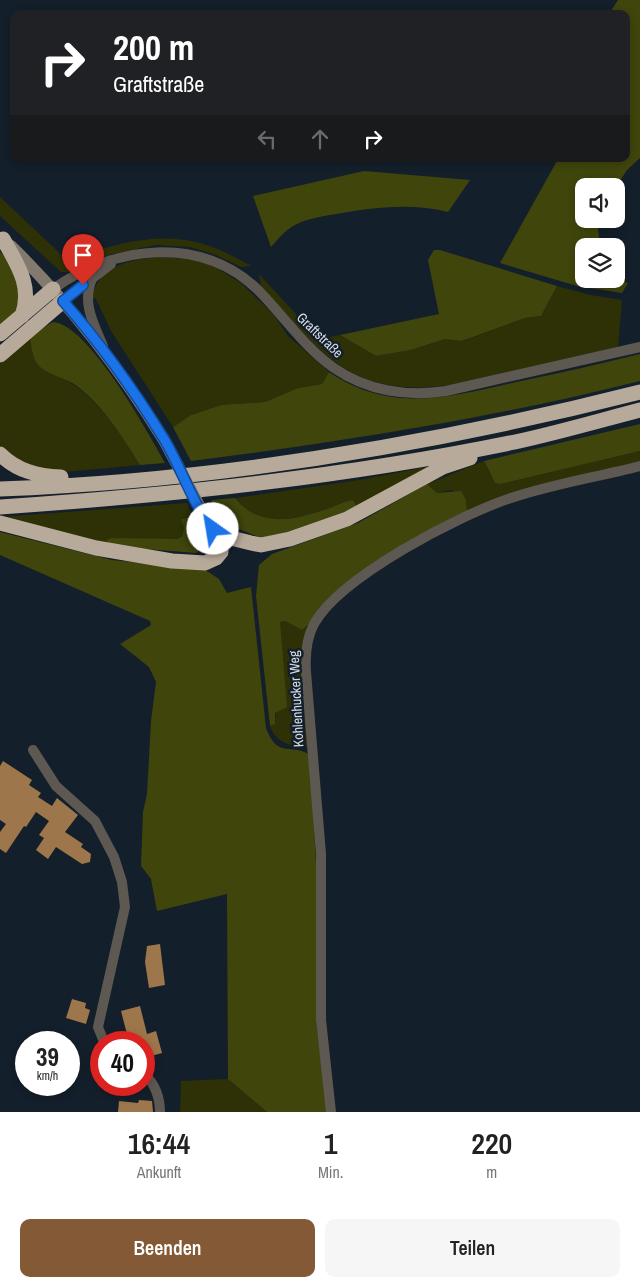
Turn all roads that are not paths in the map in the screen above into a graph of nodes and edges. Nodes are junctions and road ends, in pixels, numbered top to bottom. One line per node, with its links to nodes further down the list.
1 (1, 237): 4 (street); 6 (highway)
2 (115, 260): 3 (street, Graftstraße); 4 (street, Graftstraße); 8 (street, Graftstraße)
3 (93, 277): 5 (street, Graftstraße); 10 (street)
4 (53, 289): 5 (street); 6 (highway)
5 (63, 301): 9 (highway); 10 (street)
6 (22, 316): 7 (highway)
7 (0, 334)
8 (640, 347)
9 (0, 354)
10 (108, 356): 20 (street, bridge)
11 (640, 392): 16 (highway)
12 (640, 410): 13 (highway)
13 (554, 432): 18 (highway); 20 (highway)
14 (0, 454): 16 (highway)
15 (640, 466): 25 (street, Kohlenhucker Weg)
16 (117, 481): 17 (highway)
17 (0, 489)
18 (0, 507)
19 (0, 523): 20 (highway)
20 (213, 529)
21 (33, 750): 22 (street)
22 (100, 1031)
23 (155, 1088): 24 (street)
24 (160, 1112)
25 (331, 1112)

